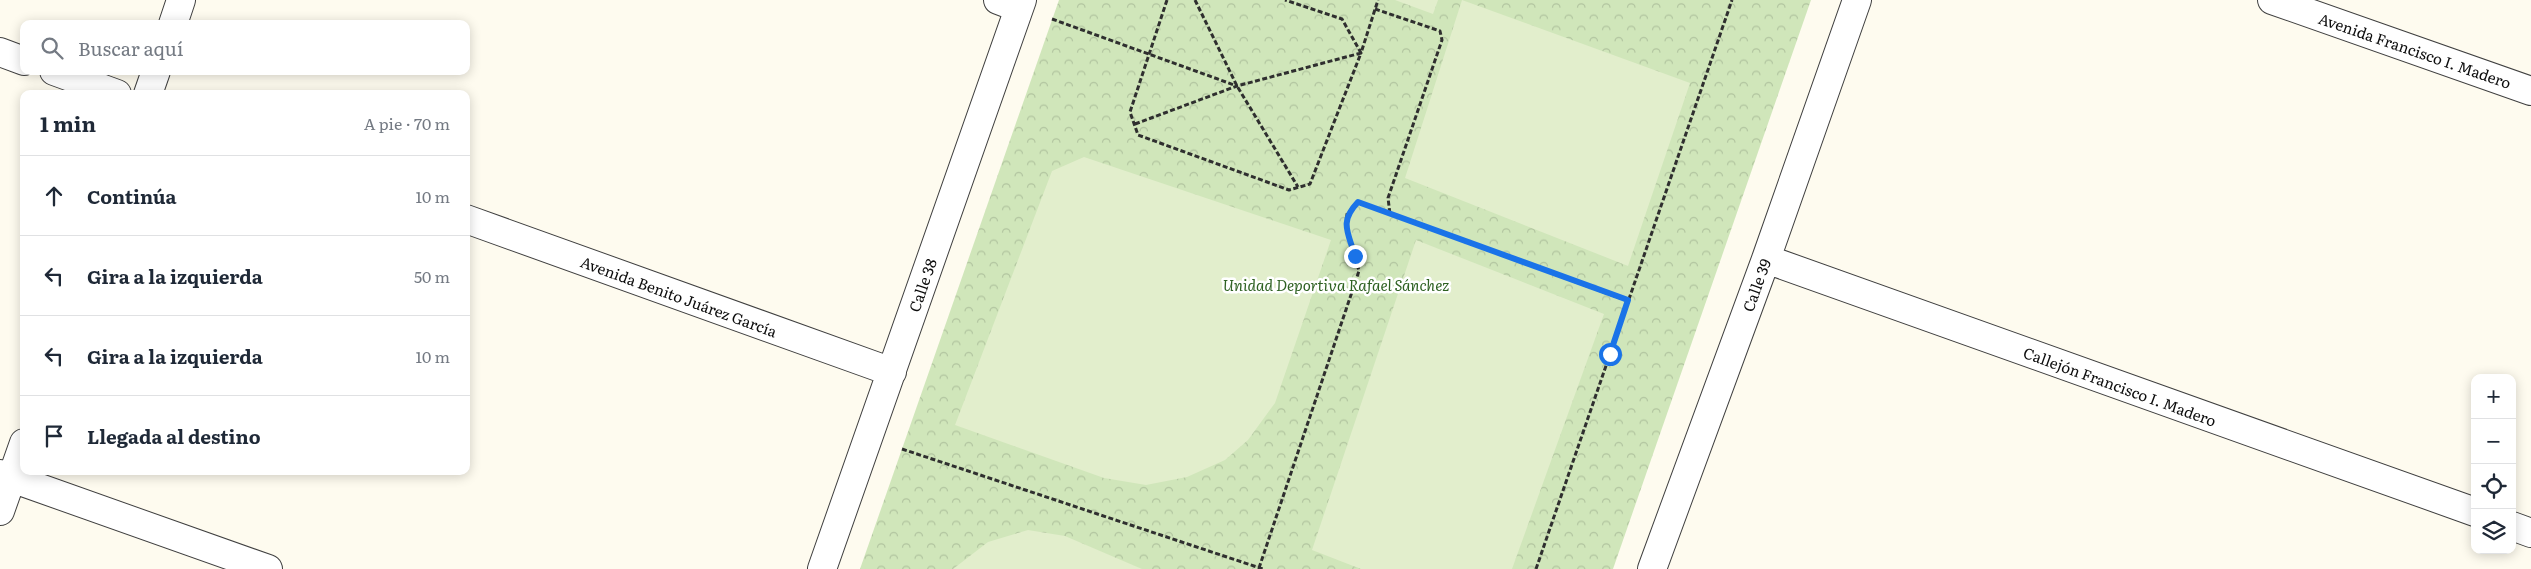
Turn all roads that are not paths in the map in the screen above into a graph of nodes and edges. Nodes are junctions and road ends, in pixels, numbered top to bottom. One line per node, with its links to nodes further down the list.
1 (181, 0): 5 (street)
2 (1856, 0): 14 (street, Calle 39)
3 (2272, 0): 12 (street, Avenida Francisco I. Madero)
4 (1013, 3): 15 (street, Calle 38)
5 (174, 20)
6 (0, 52): 7 (street)
7 (20, 59)
8 (65, 75): 10 (street)
9 (155, 75): 11 (street)
10 (106, 90)
11 (149, 90)
12 (2531, 91)
13 (470, 220): 15 (street, Avenida Benito Juárez García)
14 (1766, 259): 19 (street, Callejón Francisco I. Madero); 24 (street, Calle 39)
15 (892, 372): 23 (street, Calle 38)
16 (20, 450): 17 (street)
17 (6, 476): 18 (street); 22 (street)
18 (0, 511)
19 (2471, 511)
20 (2516, 527): 21 (street)
21 (2531, 532)
22 (268, 569)
23 (822, 569)
24 (1652, 569)

